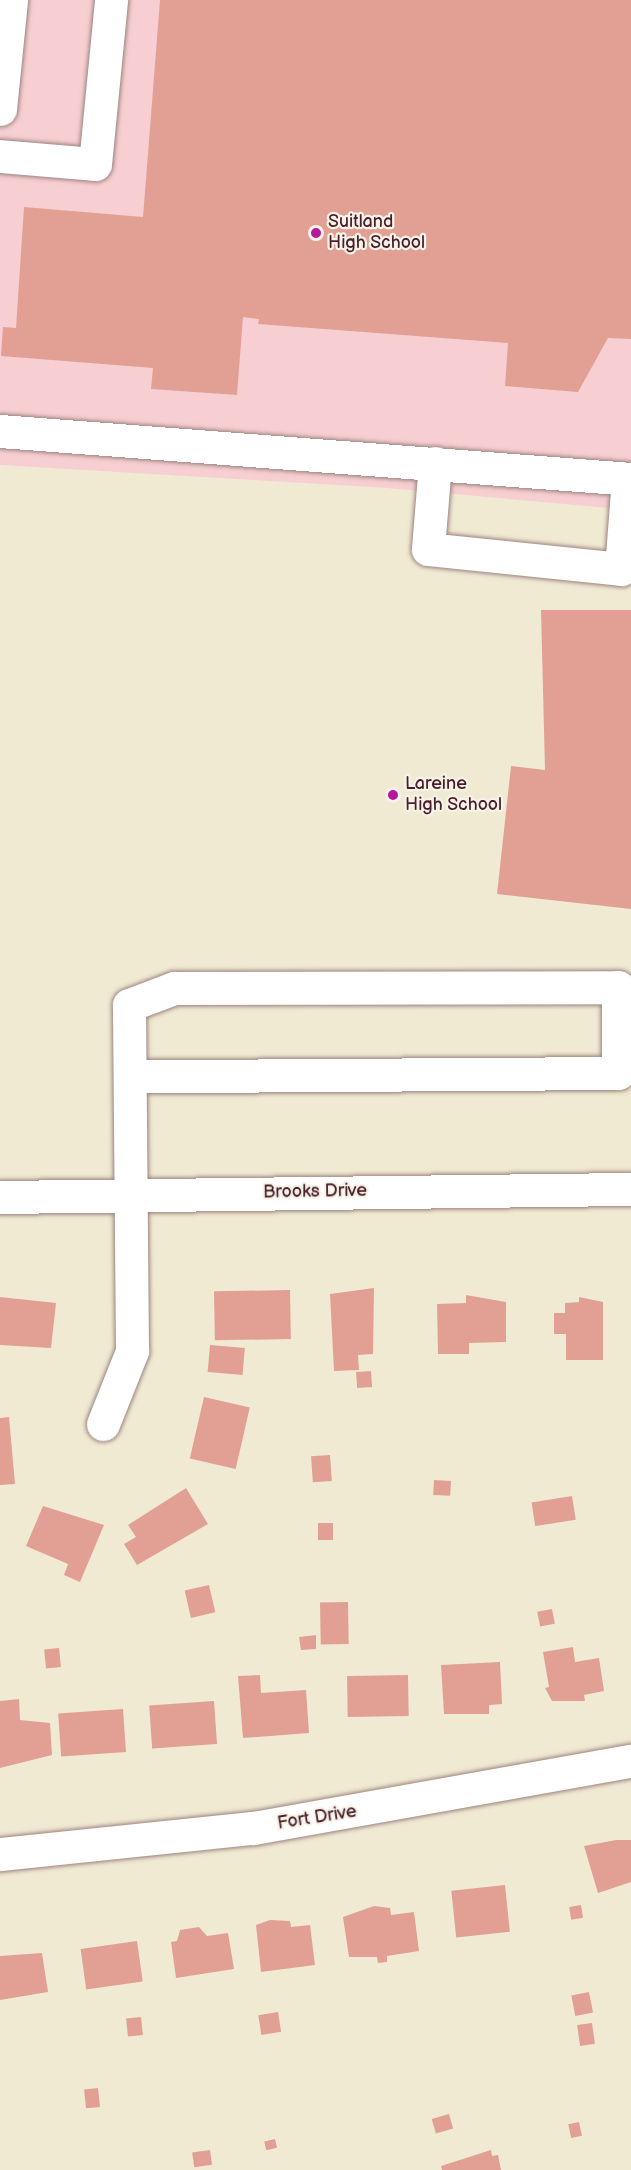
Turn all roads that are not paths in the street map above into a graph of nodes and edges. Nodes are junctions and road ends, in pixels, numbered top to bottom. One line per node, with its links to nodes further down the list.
1 (11, 0): 3 (street)
2 (111, 0): 4 (street)
3 (0, 109)
4 (0, 156)
5 (0, 431): 6 (street)
6 (435, 463): 7 (street); 8 (street)
7 (629, 479): 8 (street)
8 (626, 576)
9 (130, 1076): 9 (street); 11 (street)
10 (631, 1189): 11 (street, Brooks Drive)
11 (131, 1194): 12 (street, Brooks Drive); 13 (street)
12 (0, 1197)
13 (103, 1424)
14 (631, 1761): 15 (street, Fort Drive)
15 (0, 1854)

